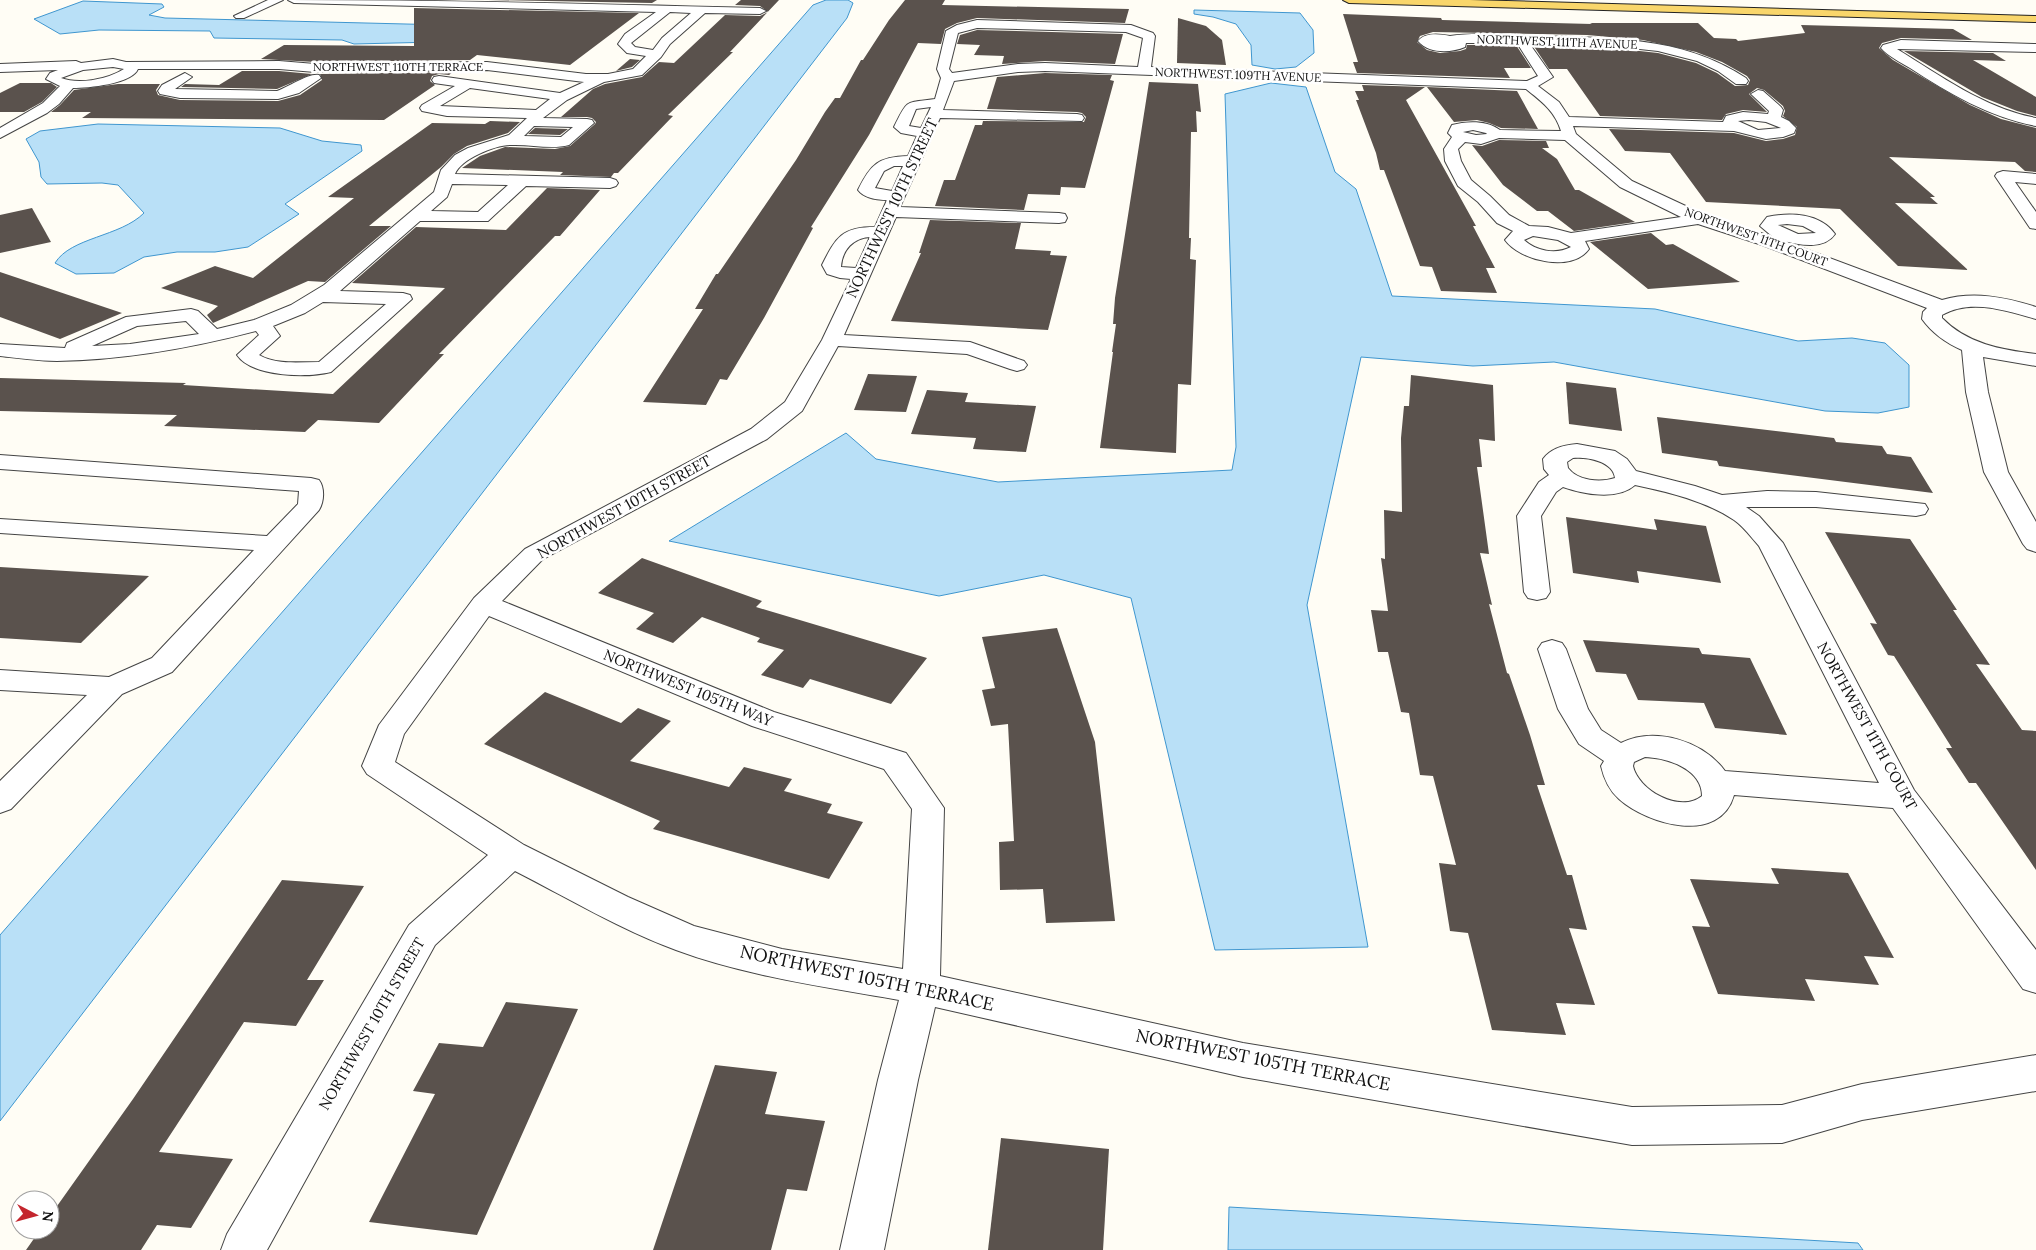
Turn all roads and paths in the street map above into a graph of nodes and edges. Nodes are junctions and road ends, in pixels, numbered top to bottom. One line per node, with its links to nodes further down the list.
1 (277, 0): 11 (street)
2 (294, 0): 5 (street)
3 (1349, 0): 13 (main road)
4 (1575, 0): 10 (main road)
5 (443, 3): 6 (street); 12 (street)
6 (629, 4): 7 (street)
7 (669, 8): 8 (street); 17 (street)
8 (704, 9): 9 (street); 17 (street)
9 (760, 11)
10 (2036, 12)
11 (240, 16)
12 (412, 16)
13 (2036, 19)
14 (1453, 39): 15 (street, NORTHWEST 111TH AVENUE)
15 (1520, 39): 25 (street, NORTHWEST 111TH AVENUE); 28 (street)
16 (2036, 48): 37 (street)
17 (657, 54): 24 (street, NORTHWEST 110TH TERRACE)
18 (90, 65): 19 (street); 20 (street); 26 (street)
19 (0, 68)
20 (125, 71): 22 (street); 24 (street, NORTHWEST 110TH TERRACE); 26 (street)
21 (1144, 72): 28 (street, NORTHWEST 109TH AVENUE); 31 (street, NORTHWEST 109TH AVENUE); 31 (street, NORTHWEST 10TH STREET)
22 (185, 77): 23 (street); 23 (street)
23 (314, 78): 27 (street)
24 (602, 78): 30 (street)
25 (1741, 81)
26 (70, 84): 33 (street)
27 (468, 84): 30 (street); 34 (street)
28 (1529, 86): 39 (street, NORTHWEST 11TH COURT)
29 (1758, 94): 36 (street)
30 (562, 97): 34 (street)
31 (937, 107): 35 (street); 46 (street, NORTHWEST 10TH STREET)
32 (13, 111): 33 (street)
33 (39, 112): 40 (street)
34 (535, 118): 41 (street); 41 (street)
35 (1077, 118)
36 (1771, 119): 38 (street); 38 (street)
37 (2036, 122)
38 (1734, 127): 39 (street)
39 (1567, 129): 49 (street, NORTHWEST 11TH COURT); 51 (street)
40 (0, 134)
41 (506, 140): 42 (street)
42 (446, 179): 44 (street); 47 (street)
43 (2036, 179): 50 (street)
44 (522, 181): 45 (street); 47 (street)
45 (610, 183)
46 (889, 213): 48 (street); 58 (street, NORTHWEST 10TH STREET)
47 (416, 216): 53 (street)
48 (1059, 218)
49 (1700, 219): 52 (street); 54 (street, NORTHWEST 11TH COURT)
50 (2036, 224)
51 (1526, 232): 52 (street); 52 (street)
52 (1570, 238)
53 (320, 296): 56 (street); 56 (street)
54 (1940, 306): 55 (street); 59 (street)
55 (2036, 313)
56 (261, 324): 57 (street)
57 (213, 336): 61 (street); 61 (street)
58 (832, 340): 63 (street); 74 (street, NORTHWEST 10TH STREET)
59 (1972, 346): 62 (street); 68 (street)
60 (1, 352): 61 (street)
61 (56, 355)
62 (2036, 360)
63 (1017, 365)
64 (0, 462): 71 (street)
65 (1627, 476): 66 (street); 66 (street); 67 (street)
66 (1563, 477): 73 (street)
67 (1717, 503): 69 (street); 80 (street, NORTHWEST 11TH COURT)
68 (2029, 505): 72 (street)
69 (1916, 509)
70 (0, 526): 71 (street)
71 (274, 544): 77 (street)
72 (2036, 544)
73 (1537, 592)
74 (484, 604): 82 (street, NORTHWEST 10TH STREET); 84 (street, NORTHWEST 105TH WAY)
75 (1552, 649): 78 (street)
76 (0, 680): 77 (street)
77 (112, 687): 81 (street)
78 (1620, 757): 79 (street); 79 (street)
79 (1716, 782): 80 (street)
80 (1902, 797): 83 (street, NORTHWEST 11TH COURT)
81 (0, 801)
82 (512, 854): 84 (street, NORTHWEST 105TH TERRACE); 86 (street, NORTHWEST 10TH STREET)
83 (2036, 978)
84 (921, 988): 85 (street, NORTHWEST 105TH TERRACE); 87 (street)
85 (2036, 1072)
86 (242, 1250)
87 (862, 1250)

